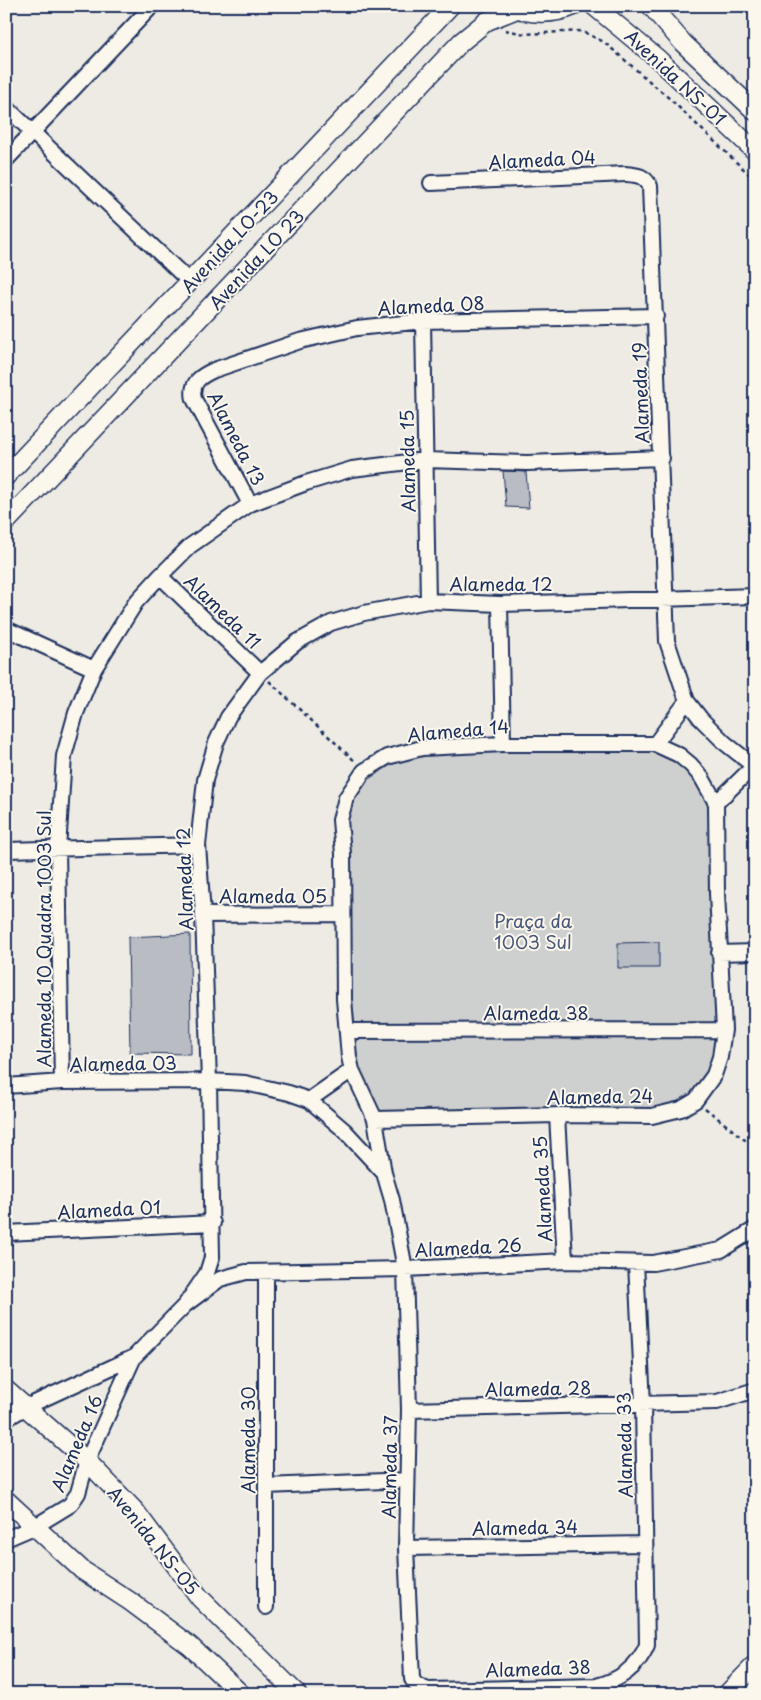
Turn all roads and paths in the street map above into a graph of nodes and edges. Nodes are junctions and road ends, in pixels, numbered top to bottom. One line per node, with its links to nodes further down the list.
1 (152, 6): 10 (street)
2 (450, 6): 16 (street, Avenida LO-23)
3 (574, 6): 6 (street)
4 (594, 6): 11 (street, Avenida NS-01)
5 (651, 6): 9 (street, Avenida NS-01)
6 (514, 8): 24 (street, Avenida LO 23)
7 (502, 29): 13 (path)
8 (6, 107): 10 (street)
9 (755, 112)
10 (33, 132): 12 (street); 16 (street)
11 (755, 151)
12 (6, 160)
13 (755, 180)
14 (431, 183): 15 (street, Alameda 04)
15 (650, 186): 17 (street, Alameda 19)
16 (190, 282): 22 (street, Avenida LO-23)
17 (656, 316): 18 (street, Alameda 08); 20 (street, Alameda 19)
18 (423, 321): 19 (street, Alameda 08); 21 (street, Alameda 15)
19 (214, 370): 23 (street, Alameda 13)
20 (662, 458): 21 (street, Alameda 10 Quadra 1003 Sul); 27 (street, Alameda 19)
21 (425, 460): 23 (street, Alameda 10 Quadra 1003 Sul); 28 (street, Alameda 15)
22 (6, 476)
23 (250, 504): 25 (street, Alameda 10 Quadra 1003 Sul)
24 (6, 522)
25 (160, 576): 31 (street, Alameda 10 Quadra 1003 Sul); 32 (street, Alameda 11)
26 (755, 596): 27 (street, Alameda 12)
27 (664, 598): 29 (street, Alameda 12); 33 (street, Alameda 19)
28 (428, 600): 29 (street, Alameda 12); 32 (street, Alameda 12)
29 (500, 604): 34 (street)
30 (6, 630): 31 (street)
31 (94, 669): 40 (street, Alameda 10 Quadra 1003 Sul)
32 (260, 673): 37 (path); 39 (street, Alameda 12)
33 (687, 702): 35 (street); 36 (street)
34 (503, 744): 35 (street, Alameda 14); 37 (street, Alameda 14)
35 (655, 744): 38 (street, Alameda 14)
36 (754, 766): 38 (street)
37 (364, 770): 42 (street, Alameda 14)
38 (716, 804): 44 (street, Alameda 24)
39 (198, 845): 40 (street); 43 (street, Alameda 12)
40 (58, 849): 41 (street); 50 (street, Alameda 10 Quadra 1003 Sul)
41 (6, 850)
42 (343, 914): 43 (street, Alameda 05); 47 (street, Alameda 14)
43 (203, 915): 49 (street, Alameda 12)
44 (719, 952): 45 (street); 46 (street, Alameda 24)
45 (755, 952)
46 (724, 1030): 47 (street, Alameda 38); 53 (street, Alameda 24)
47 (347, 1031): 48 (street, Alameda 14)
48 (352, 1070): 52 (street); 55 (street, Alameda 14)
49 (209, 1081): 50 (street, Alameda 03); 52 (street, Alameda 03); 58 (street, Alameda 12)
50 (62, 1082): 51 (street, Alameda 03)
51 (6, 1086)
52 (309, 1100): 57 (street)
53 (696, 1100): 54 (street, Alameda 24); 56 (path)
54 (557, 1115): 55 (street, Alameda 24); 61 (street, Alameda 35)
55 (375, 1119): 57 (street)
56 (755, 1148)
57 (384, 1173): 63 (street, Alameda 37)
58 (213, 1223): 60 (street, Alameda 01); 65 (street, Alameda 12)
59 (755, 1229): 62 (street, Alameda 26)
60 (6, 1233)
61 (565, 1261): 62 (street, Alameda 26); 63 (street, Alameda 26)
62 (636, 1263): 69 (street, Alameda 33)
63 (405, 1269): 64 (street, Alameda 26); 71 (street, Alameda 37)
64 (266, 1274): 65 (street, Alameda 26); 75 (street, Alameda 30)
65 (185, 1304): 66 (street, Alameda 16)
66 (134, 1357): 70 (street, Alameda 16); 73 (street, Alameda 16)
67 (6, 1390): 70 (street, Avenida NS-05)
68 (755, 1390): 69 (street, Alameda 28)
69 (643, 1404): 71 (street, Alameda 28); 79 (street, Alameda 33)
70 (26, 1407): 72 (street, Alameda 16); 73 (street, Avenida NS-05)
71 (409, 1410): 74 (street, Alameda 37)
72 (6, 1419)
73 (88, 1461): 77 (street, Alameda 16); 86 (street, Avenida NS-05)
74 (407, 1480): 75 (street); 80 (street, Alameda 37)
75 (266, 1486): 81 (street, Alameda 30)
76 (6, 1500): 77 (street)
77 (34, 1527): 78 (street, Alameda 16); 85 (street)
78 (6, 1539)
79 (644, 1544): 80 (street, Alameda 34); 82 (street, Alameda 33)
80 (406, 1548): 84 (street, Alameda 37)
81 (266, 1607)
82 (646, 1626): 84 (street, Alameda 38)
83 (755, 1665): 87 (street)
84 (411, 1666)
85 (241, 1694)
86 (297, 1694)
87 (728, 1694)

